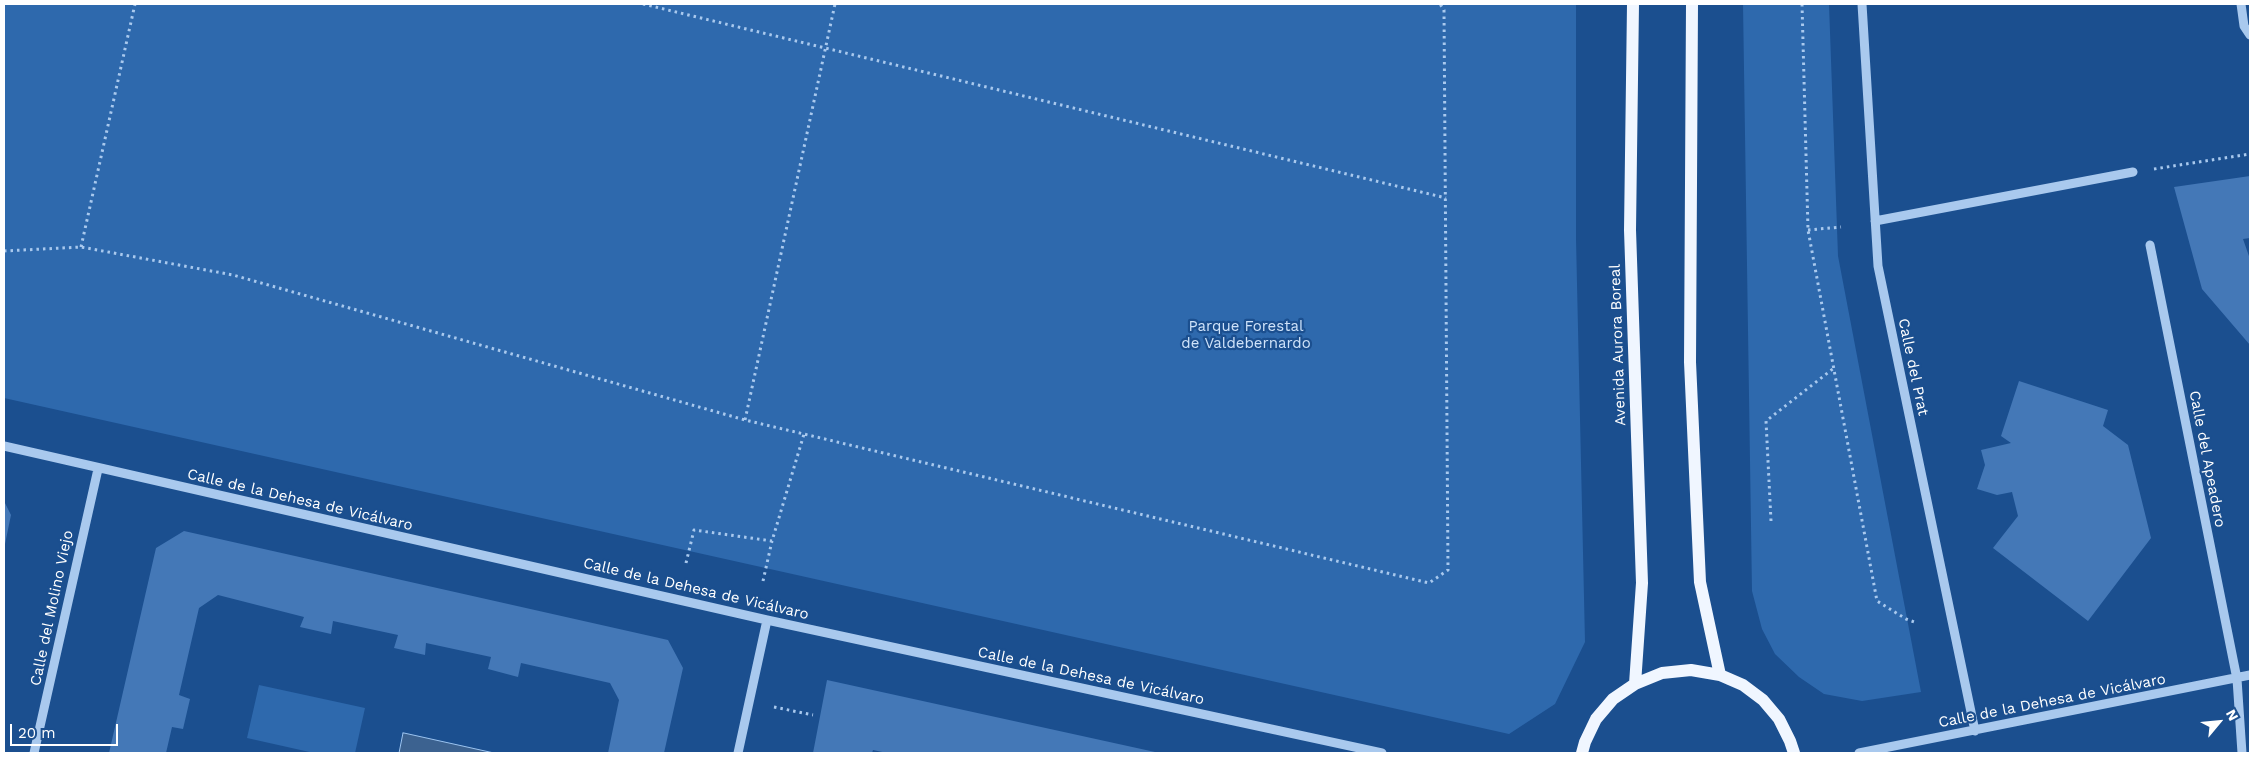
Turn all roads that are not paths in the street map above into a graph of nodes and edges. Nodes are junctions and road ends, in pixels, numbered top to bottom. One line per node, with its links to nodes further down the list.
1 (1632, 4): 15 (main road, Avenida Aurora Boreal)
2 (1692, 4): 12 (main road)
3 (1862, 4): 7 (street, Calle del Prat)
4 (2241, 4): 5 (street)
5 (2250, 35)
6 (2133, 172): 7 (street)
7 (1875, 221): 16 (street, Calle del Prat)
8 (2150, 245): 14 (street, Calle del Apeadero)
9 (4, 446): 10 (street, Calle de la Dehesa de Vicálvaro)
10 (98, 469): 11 (street, Calle de la Dehesa de Vicálvaro); 17 (street, Calle del Molino Viejo)
11 (767, 620): 18 (street); 19 (street, Calle de la Dehesa de Vicálvaro)
12 (1720, 675): 15 (main road); 21 (main road)
13 (2250, 675): 14 (street, Calle de la Dehesa de Vicálvaro)
14 (2238, 678): 16 (street, Calle de la Dehesa de Vicálvaro); 23 (street, Calle del Apeadero)
15 (1635, 684): 20 (main road)
16 (1975, 731): 22 (street, Calle de la Dehesa de Vicálvaro)
17 (34, 753)
18 (738, 753)
19 (1382, 753)
20 (1582, 753)
21 (1794, 753)
22 (1859, 753)
23 (2242, 753)

